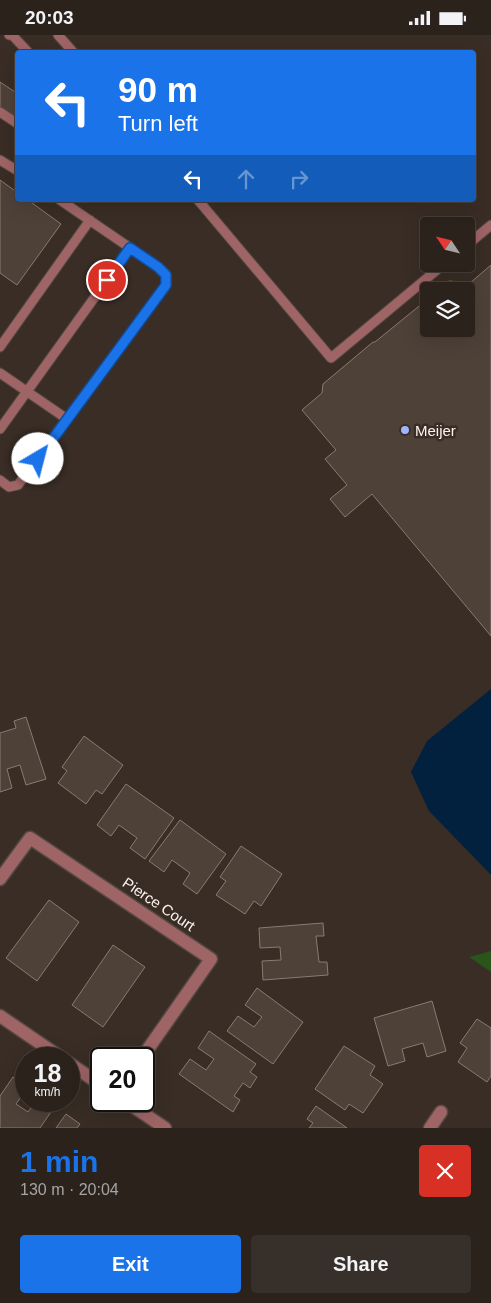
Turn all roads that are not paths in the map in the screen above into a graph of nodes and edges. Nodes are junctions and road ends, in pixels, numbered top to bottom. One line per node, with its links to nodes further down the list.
1 (9, 35): 3 (lane)
2 (58, 35): 4 (lane)
3 (26, 50)
4 (71, 50)
5 (0, 112): 6 (lane)
6 (15, 122)
7 (0, 159): 8 (lane)
8 (15, 169)
9 (63, 202): 11 (lane)
10 (200, 202): 15 (lane)
11 (90, 220): 14 (lane); 16 (lane)
12 (491, 225): 13 (lane)
13 (475, 238)
14 (130, 248): 18 (lane); 19 (lane)
15 (433, 273)
16 (0, 347)
17 (0, 373): 18 (lane)
18 (27, 392): 19 (lane); 20 (lane)
19 (67, 419): 21 (lane)
20 (0, 429)
21 (0, 481)
22 (0, 879): 25 (street, Pierce Court)
23 (0, 1015): 24 (street)
24 (46, 1047)
25 (149, 1047)
26 (141, 1112): 28 (street)
27 (441, 1112): 29 (street)
28 (165, 1128)
29 (430, 1128)

